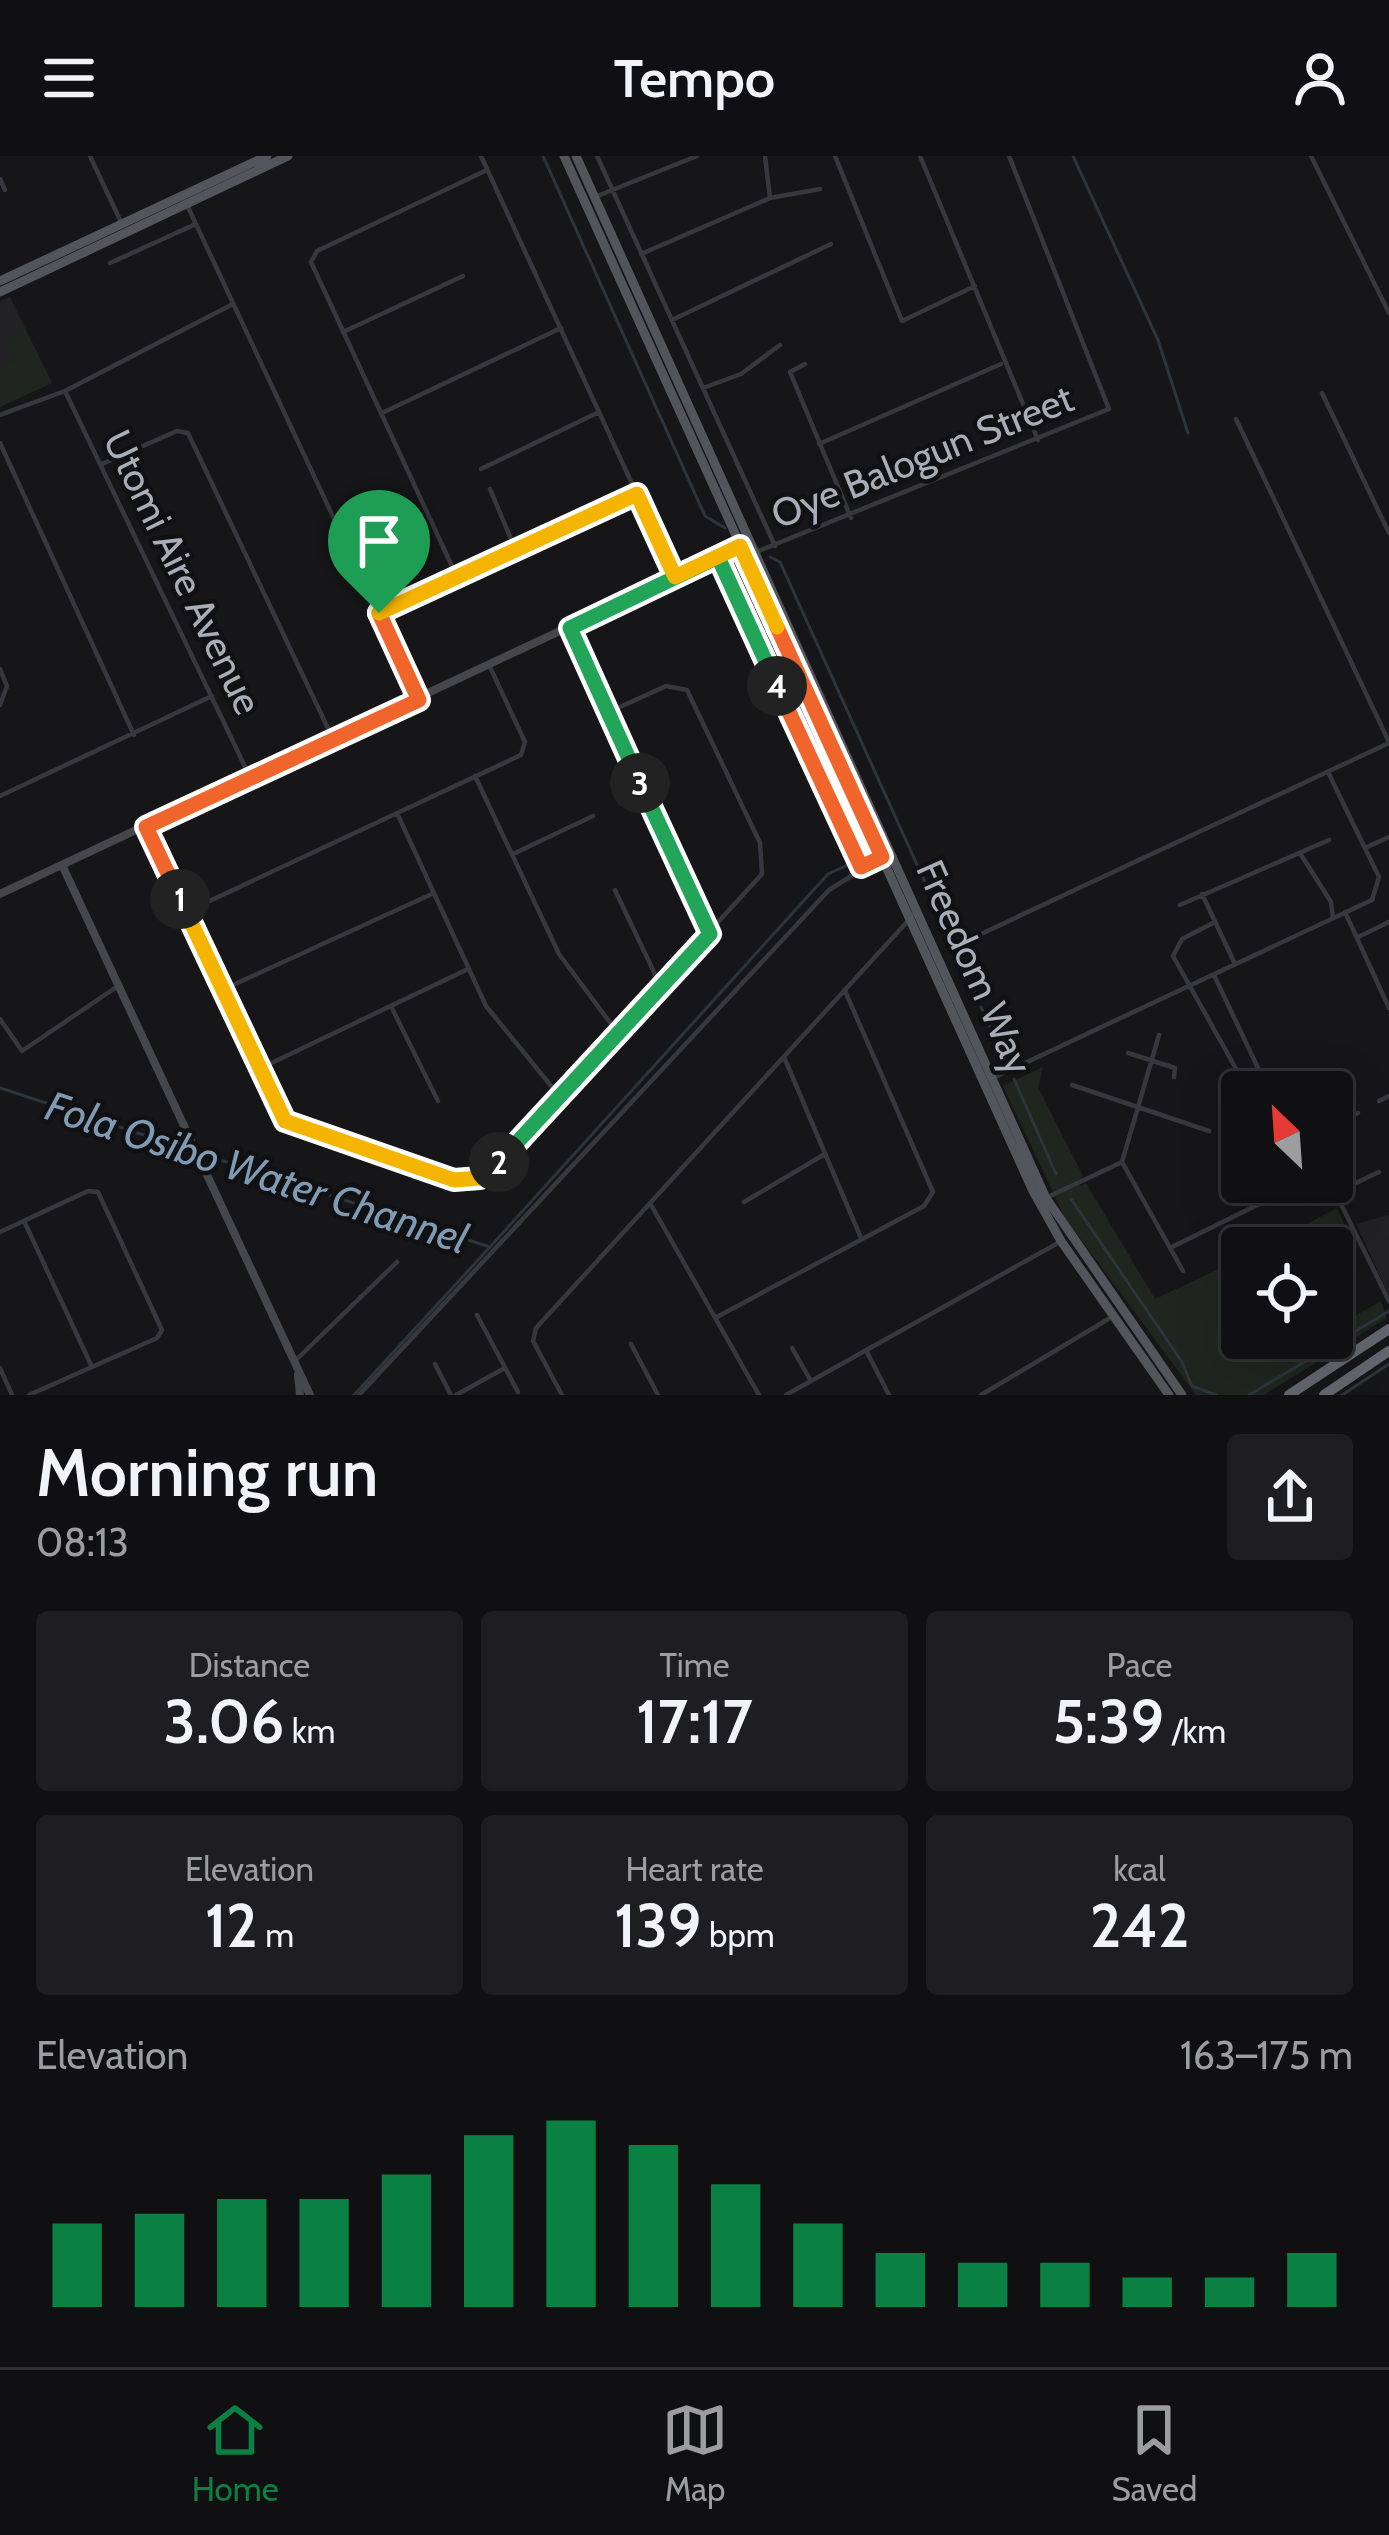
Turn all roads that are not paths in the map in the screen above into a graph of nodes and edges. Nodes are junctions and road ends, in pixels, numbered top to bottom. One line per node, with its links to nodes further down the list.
1 (90, 156): 23 (street)
2 (267, 156): 23 (main road)
3 (288, 156): 21 (main road)
4 (481, 156): 14 (street)
5 (564, 156): 56 (main road, Freedom Way)
6 (576, 156): 19 (main road, Freedom Way)
7 (597, 156): 16 (street)
8 (697, 156): 16 (street)
9 (765, 156): 20 (street)
10 (836, 156): 29 (street)
11 (920, 156): 29 (street)
12 (1010, 156): 46 (street, Oye Balogun Street)
13 (1311, 156): 32 (street)
14 (487, 170): 34 (street); 35 (street)
15 (0, 179): 18 (street)
16 (613, 189): 19 (street); 25 (street)
17 (820, 189): 20 (street)
18 (5, 190)
19 (595, 197): 56 (main road, Freedom Way)
20 (770, 198): 25 (street)
21 (186, 204): 22 (street); 23 (main road)
22 (196, 224): 26 (street); 31 (street)
23 (124, 228): 28 (main road); 30 (main road)
24 (831, 244): 33 (street)
25 (641, 254): 33 (street)
26 (110, 263)
27 (463, 276): 35 (street)
28 (0, 281)
29 (975, 286): 37 (street)
30 (0, 292)
31 (233, 304): 40 (street); 61 (street)
32 (1389, 313)
33 (672, 320): 39 (street)
34 (561, 328): 42 (street); 43 (street)
35 (343, 332): 43 (street)
36 (781, 345): 39 (street)
37 (1003, 363): 46 (street); 48 (street)
38 (805, 364): 48 (street)
39 (703, 388): 55 (street)
40 (64, 391): 44 (street); 49 (street, Utomi Aire Avenue)
41 (1322, 393): 54 (street)
42 (599, 412): 50 (street); 52 (street)
43 (381, 414): 59 (street)
44 (0, 415)
45 (1236, 419): 71 (street)
46 (1038, 440): 53 (street, Oye Balogun Street)
47 (0, 443): 69 (street)
48 (819, 444): 53 (street)
49 (102, 464): 65 (street, Utomi Aire Avenue); 70 (street)
50 (481, 469)
51 (490, 489): 57 (street)
52 (637, 494): 57 (street); 60 (street)
53 (851, 518): 55 (street, Oye Balogun Street)
54 (1389, 533)
55 (776, 546): 56 (street, Oye Balogun Street)
56 (749, 547): 58 (street); 84 (main road, Freedom Way); 94 (main road, Freedom Way)
57 (516, 550): 59 (street)
58 (718, 557): 60 (street); 86 (street)
59 (457, 577): 61 (street)
60 (675, 577): 62 (street)
61 (379, 613): 66 (street)
62 (570, 628): 63 (street); 68 (street)
63 (490, 667): 66 (street); 73 (street)
64 (0, 669): 67 (street)
65 (212, 695): 69 (street); 74 (street, Utomi Aire Avenue)
66 (419, 700): 70 (street)
67 (0, 704)
68 (607, 713): 98 (street); 98 (street)
69 (134, 735): 75 (street)
70 (333, 740): 74 (street)
71 (1389, 742): 72 (street)
72 (1328, 772): 81 (street); 100 (street)
73 (475, 776): 76 (street); 83 (street)
74 (251, 778): 78 (street)
75 (0, 796)
76 (397, 813): 88 (street); 92 (street)
77 (593, 816): 83 (street)
78 (146, 827): 85 (street); 92 (street)
79 (1389, 837): 81 (street)
80 (1329, 840): 82 (street)
81 (1365, 848): 93 (street)
82 (1300, 853): 90 (street); 95 (street)
83 (513, 854): 113 (street)
84 (882, 857): 86 (street); 94 (main road, Freedom Way)
85 (63, 866): 89 (street); 104 (street)
86 (861, 867): 168 (street)
87 (615, 890): 106 (street)
88 (434, 893): 102 (street); 107 (street)
89 (0, 894)
90 (1202, 894): 91 (street); 96 (street)
91 (1180, 904)
92 (186, 912): 107 (street)
93 (1345, 912): 95 (street); 99 (street)
94 (913, 916): 108 (street); 123 (main road, Freedom Way); 145 (main road, Freedom Way)
95 (1333, 918): 101 (street)
96 (1215, 922): 101 (street); 105 (street)
97 (1389, 922): 99 (street)
98 (710, 934): 106 (street)
99 (1358, 938): 110 (street)
100 (966, 940)
101 (1235, 964): 103 (street)
102 (468, 970): 109 (street); 125 (street)
103 (1214, 975): 105 (street); 112 (street)
104 (118, 986): 111 (street); 158 (street)
105 (1193, 986): 114 (street); 123 (street)
106 (661, 987): 113 (street)
107 (222, 990): 119 (street)
108 (845, 991): 117 (street); 144 (street)
109 (391, 1006): 119 (street); 127 (street)
110 (1389, 1008)
111 (0, 1019)
112 (1238, 1028): 114 (street); 121 (street)
113 (618, 1034): 125 (street)
114 (1220, 1034): 120 (street)
115 (1160, 1035): 118 (street)
116 (1128, 1053): 118 (street)
117 (784, 1057): 133 (street); 139 (street)
118 (1152, 1060): 122 (street); 129 (street)
119 (259, 1069): 125 (street)
120 (1241, 1071)
121 (1259, 1071)
122 (1174, 1077)
123 (992, 1079): 137 (main road, Freedom Way)
124 (1072, 1085): 129 (street)
125 (560, 1096)
126 (1389, 1096): 128 (street)
127 (438, 1101)
128 (1379, 1101)
129 (1138, 1108): 132 (street); 134 (street)
130 (1358, 1113): 131 (street)
131 (1353, 1116)
132 (1209, 1131)
133 (825, 1154): 138 (street); 144 (street)
134 (1122, 1162): 137 (street); 146 (street)
135 (1379, 1172): 136 (street)
136 (1353, 1184)
137 (1046, 1198): 145 (main road, Freedom Way)
138 (744, 1202)
139 (650, 1203): 152 (street); 170 (street)
140 (1262, 1203): 146 (street)
141 (1340, 1203): 149 (street)
142 (24, 1221): 143 (street); 160 (street); 160 (street)
143 (0, 1232)
144 (861, 1238): 152 (street)
145 (1066, 1239): 151 (main road, Freedom Way); 156 (street); 177 (main road, Freedom Way)
146 (1170, 1248): 148 (street)
147 (397, 1262): 158 (street)
148 (1183, 1271)
149 (1389, 1301)
150 (477, 1315): 162 (street)
151 (1113, 1316): 175 (street); 176 (main road, Freedom Way)
152 (715, 1318): 172 (street)
153 (1389, 1329): 178 (highway)
154 (631, 1344): 171 (street)
155 (792, 1348): 163 (street)
156 (866, 1351): 163 (street); 174 (street)
157 (1389, 1351): 179 (highway)
158 (292, 1362): 164 (street)
159 (435, 1364): 169 (street)
160 (92, 1367): 167 (street)
161 (0, 1368): 166 (street)
162 (506, 1368): 165 (street); 169 (street)
163 (811, 1382): 173 (street)
164 (301, 1392)
165 (518, 1392)
166 (12, 1395)
167 (29, 1395)
168 (359, 1395)
169 (453, 1395)
170 (562, 1395)
171 (658, 1395)
172 (759, 1395)
173 (786, 1395)
174 (890, 1395)
175 (981, 1395)
176 (1169, 1395)
177 (1182, 1395)
178 (1293, 1395)
179 (1324, 1395)

